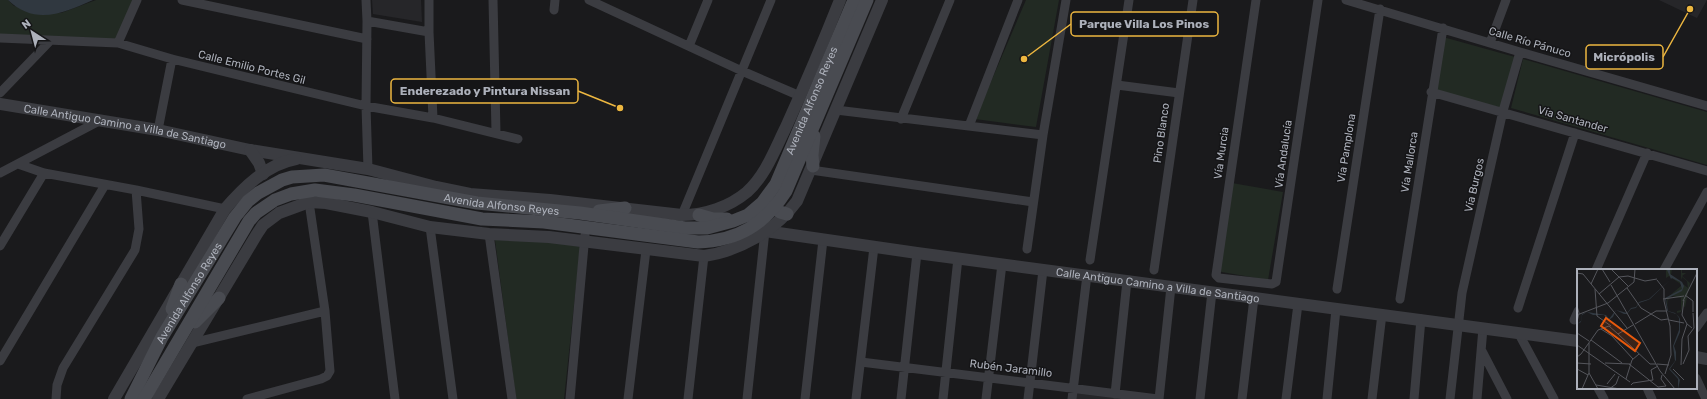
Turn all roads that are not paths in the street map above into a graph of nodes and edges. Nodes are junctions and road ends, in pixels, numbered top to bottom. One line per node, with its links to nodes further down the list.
1 (137, 0): 31 (street)
2 (182, 0): 29 (street)
3 (366, 0): 25 (street)
4 (429, 0): 27 (street)
5 (493, 0): 53 (street)
6 (555, 0): 24 (street)
7 (589, 0): 33 (street)
8 (708, 0): 33 (street)
9 (772, 0): 36 (street)
10 (840, 0): 41 (street)
11 (854, 0): 72 (main road, Avenida Alfonso Reyes)
12 (867, 0): 50 (main road, Avenida Alfonso Reyes)
13 (882, 0): 45 (street)
14 (950, 0): 48 (street)
15 (1018, 0): 51 (street)
16 (1066, 0): 55 (street)
17 (1129, 0): 37 (street)
18 (1193, 0): 40 (street, Pino Blanco)
19 (1256, 0): 101 (street, Vía Murcia)
20 (1318, 0): 101 (street, Vía Andalucía)
21 (1346, 0): 23 (street, Calle Río Pánuco)
22 (1506, 0): 32 (street)
23 (1380, 9): 26 (street, Calle Río Pánuco); 104 (street, Vía Pamplona)
24 (554, 10)
25 (367, 21): 27 (street); 29 (street)
26 (1443, 28): 32 (street, Calle Río Pánuco); 38 (street, Vía Mallorca)
27 (429, 32): 47 (street)
28 (0, 38): 30 (street, Calle Emilio Portes Gil)
29 (367, 39): 43 (street)
30 (50, 41): 31 (street, Calle Emilio Portes Gil); 39 (street)
31 (118, 43): 35 (street, Calle Emilio Portes Gil)
32 (1490, 43): 34 (street, Calle Río Pánuco)
33 (689, 46): 36 (street)
34 (1520, 52): 44 (street, Calle Río Pánuco); 46 (street, Vía Burgos)
35 (172, 59): 43 (street, Calle Emilio Portes Gil); 52 (street)
36 (742, 71): 41 (street); 78 (street)
37 (1117, 85): 40 (street); 93 (street)
38 (1431, 92): 46 (street, Vía Santander); 108 (street, Vía Mallorca)
39 (0, 93)
40 (1179, 93): 98 (street, Pino Blanco)
41 (800, 96): 79 (street)
42 (0, 104): 49 (street, Calle Antiguo Camino a Villa de Santiago)
43 (366, 106): 47 (street, Calle Emilio Portes Gil); 62 (street)
44 (1707, 106)
45 (836, 110): 48 (street); 61 (street)
46 (1503, 111): 54 (street, Vía Santander); 116 (street, Vía Burgos)
47 (433, 118): 53 (street, Calle Emilio Portes Gil)
48 (901, 119): 51 (street)
49 (101, 120): 52 (street, Calle Antiguo Camino a Villa de Santiago); 60 (street)
50 (814, 124): 61 (main road); 72 (main road, Avenida Alfonso Reyes)
51 (969, 126): 55 (street)
52 (158, 130): 57 (street, Calle Antiguo Camino a Villa de Santiago)
53 (496, 132): 56 (street, Calle Emilio Portes Gil)
54 (1576, 133): 58 (street, Vía Santander); 110 (street)
55 (1043, 135): 71 (street)
56 (518, 139)
57 (250, 150): 59 (street, Calle Antiguo Camino a Villa de Santiago); 66 (street)
58 (1646, 153): 63 (street, Vía Santander); 95 (street)
59 (303, 158): 62 (street, Calle Antiguo Camino a Villa de Santiago); 66 (street)
60 (18, 164): 64 (street); 65 (street)
61 (812, 168): 71 (street); 77 (street)
62 (368, 169): 73 (street, Calle Antiguo Camino a Villa de Santiago)
63 (1707, 171)
64 (44, 173): 67 (street); 86 (street)
65 (0, 174)
66 (263, 174): 74 (street)
67 (105, 184): 68 (street); 126 (street)
68 (136, 190): 74 (street); 137 (street)
69 (1707, 192): 96 (street)
70 (309, 202): 75 (street); 106 (street); 112 (street)
71 (1033, 202): 88 (street)
72 (770, 203): 77 (main road); 80 (main road, Avenida Alfonso Reyes); 82 (main road, Avenida Alfonso Reyes)
73 (625, 208): 76 (main road); 78 (street, Calle Antiguo Camino a Villa de Santiago)
74 (225, 209): 102 (street)
75 (372, 212): 81 (street); 143 (street)
76 (580, 213): 80 (main road, Avenida Alfonso Reyes); 120 (main road, Avenida Alfonso Reyes)
77 (787, 214): 82 (street)
78 (682, 215): 79 (street, Calle Antiguo Camino a Villa de Santiago)
79 (699, 215): 80 (main road)
80 (741, 219): 82 (street, Calle Antiguo Camino a Villa de Santiago)
81 (430, 227): 83 (street); 144 (street)
82 (759, 228): 84 (main road, Avenida Alfonso Reyes); 85 (street, Calle Antiguo Camino a Villa de Santiago); 91 (street); 149 (street)
83 (489, 234): 84 (street); 145 (street)
84 (585, 235): 89 (street); 121 (main road, Avenida Alfonso Reyes); 146 (street)
85 (823, 240): 87 (street, Calle Antiguo Camino a Villa de Santiago); 150 (street)
86 (0, 246)
87 (874, 247): 90 (street, Calle Antiguo Camino a Villa de Santiago); 127 (street)
88 (1027, 249)
89 (646, 250): 91 (street); 147 (street)
90 (917, 253): 92 (street, Calle Antiguo Camino a Villa de Santiago); 128 (street)
91 (704, 256): 148 (street)
92 (958, 258): 94 (street, Calle Antiguo Camino a Villa de Santiago); 129 (street)
93 (1090, 260)
94 (1002, 264): 97 (street, Calle Antiguo Camino a Villa de Santiago); 130 (street)
95 (1596, 269)
96 (1665, 269)
97 (1043, 270): 99 (street, Calle Antiguo Camino a Villa de Santiago); 132 (street)
98 (1154, 270)
99 (1087, 275): 100 (street, Calle Antiguo Camino a Villa de Santiago); 133 (street)
100 (1127, 281): 103 (street, Calle Antiguo Camino a Villa de Santiago); 136 (street)
101 (1248, 283)
102 (181, 284): 120 (main road); 138 (street)
103 (1170, 287): 105 (street, Calle Antiguo Camino a Villa de Santiago); 157 (street)
104 (1337, 289)
105 (1212, 292): 107 (street, Calle Antiguo Camino a Villa de Santiago); 158 (street)
106 (219, 298): 121 (main road)
107 (1254, 298): 109 (street, Calle Antiguo Camino a Villa de Santiago); 159 (street)
108 (1400, 299)
109 (1298, 304): 111 (street, Calle Antiguo Camino a Villa de Santiago); 160 (street)
110 (1518, 308)
111 (1336, 309): 114 (street, Calle Antiguo Camino a Villa de Santiago); 161 (street)
112 (325, 311): 121 (street); 142 (street)
113 (1707, 313): 117 (street)
114 (1382, 314): 115 (street, Calle Antiguo Camino a Villa de Santiago); 162 (street)
115 (1421, 320): 116 (street, Calle Antiguo Camino a Villa de Santiago); 163 (street)
116 (1458, 325): 118 (street, Calle Antiguo Camino a Villa de Santiago); 164 (street, Vía Burgos)
117 (1697, 327)
118 (1483, 328): 119 (street, Calle Antiguo Camino a Villa de Santiago); 123 (street)
119 (1519, 334): 122 (street, Calle Antiguo Camino a Villa de Santiago); 167 (street)
120 (162, 337): 139 (main road, Avenida Alfonso Reyes)
121 (188, 337): 140 (main road, Avenida Alfonso Reyes); 141 (street)
122 (1577, 344)
123 (1482, 351): 165 (street); 166 (street)
124 (1697, 357): 125 (street)
125 (1707, 359)
126 (0, 361)
127 (861, 362): 128 (street, Rubén Jaramillo); 151 (street)
128 (904, 369): 129 (street, Rubén Jaramillo); 152 (street)
129 (946, 373): 130 (street, Rubén Jaramillo); 153 (street)
130 (988, 378): 132 (street, Rubén Jaramillo); 154 (street)
131 (1697, 380): 170 (street)
132 (1030, 382): 133 (street, Rubén Jaramillo); 155 (street)
133 (1073, 389): 136 (street, Rubén Jaramillo); 156 (street)
134 (1599, 389): 168 (street)
135 (1647, 389): 169 (street)
136 (1115, 394): 157 (street, Rubén Jaramillo)
137 (56, 399)
138 (114, 399)
139 (131, 399)
140 (144, 399)
141 (158, 399)
142 (247, 399)
143 (395, 399)
144 (453, 399)
145 (512, 399)
146 (570, 399)
147 (628, 399)
148 (688, 399)
149 (747, 399)
150 (806, 399)
151 (856, 399)
152 (900, 399)
153 (943, 399)
154 (986, 399)
155 (1028, 399)
156 (1072, 399)
157 (1155, 399)
158 (1200, 399)
159 (1242, 399)
160 (1286, 399)
161 (1327, 399)
162 (1372, 399)
163 (1414, 399)
164 (1450, 399)
165 (1477, 399)
166 (1507, 399)
167 (1554, 399)
168 (1604, 399)
169 (1652, 399)
170 (1706, 399)

